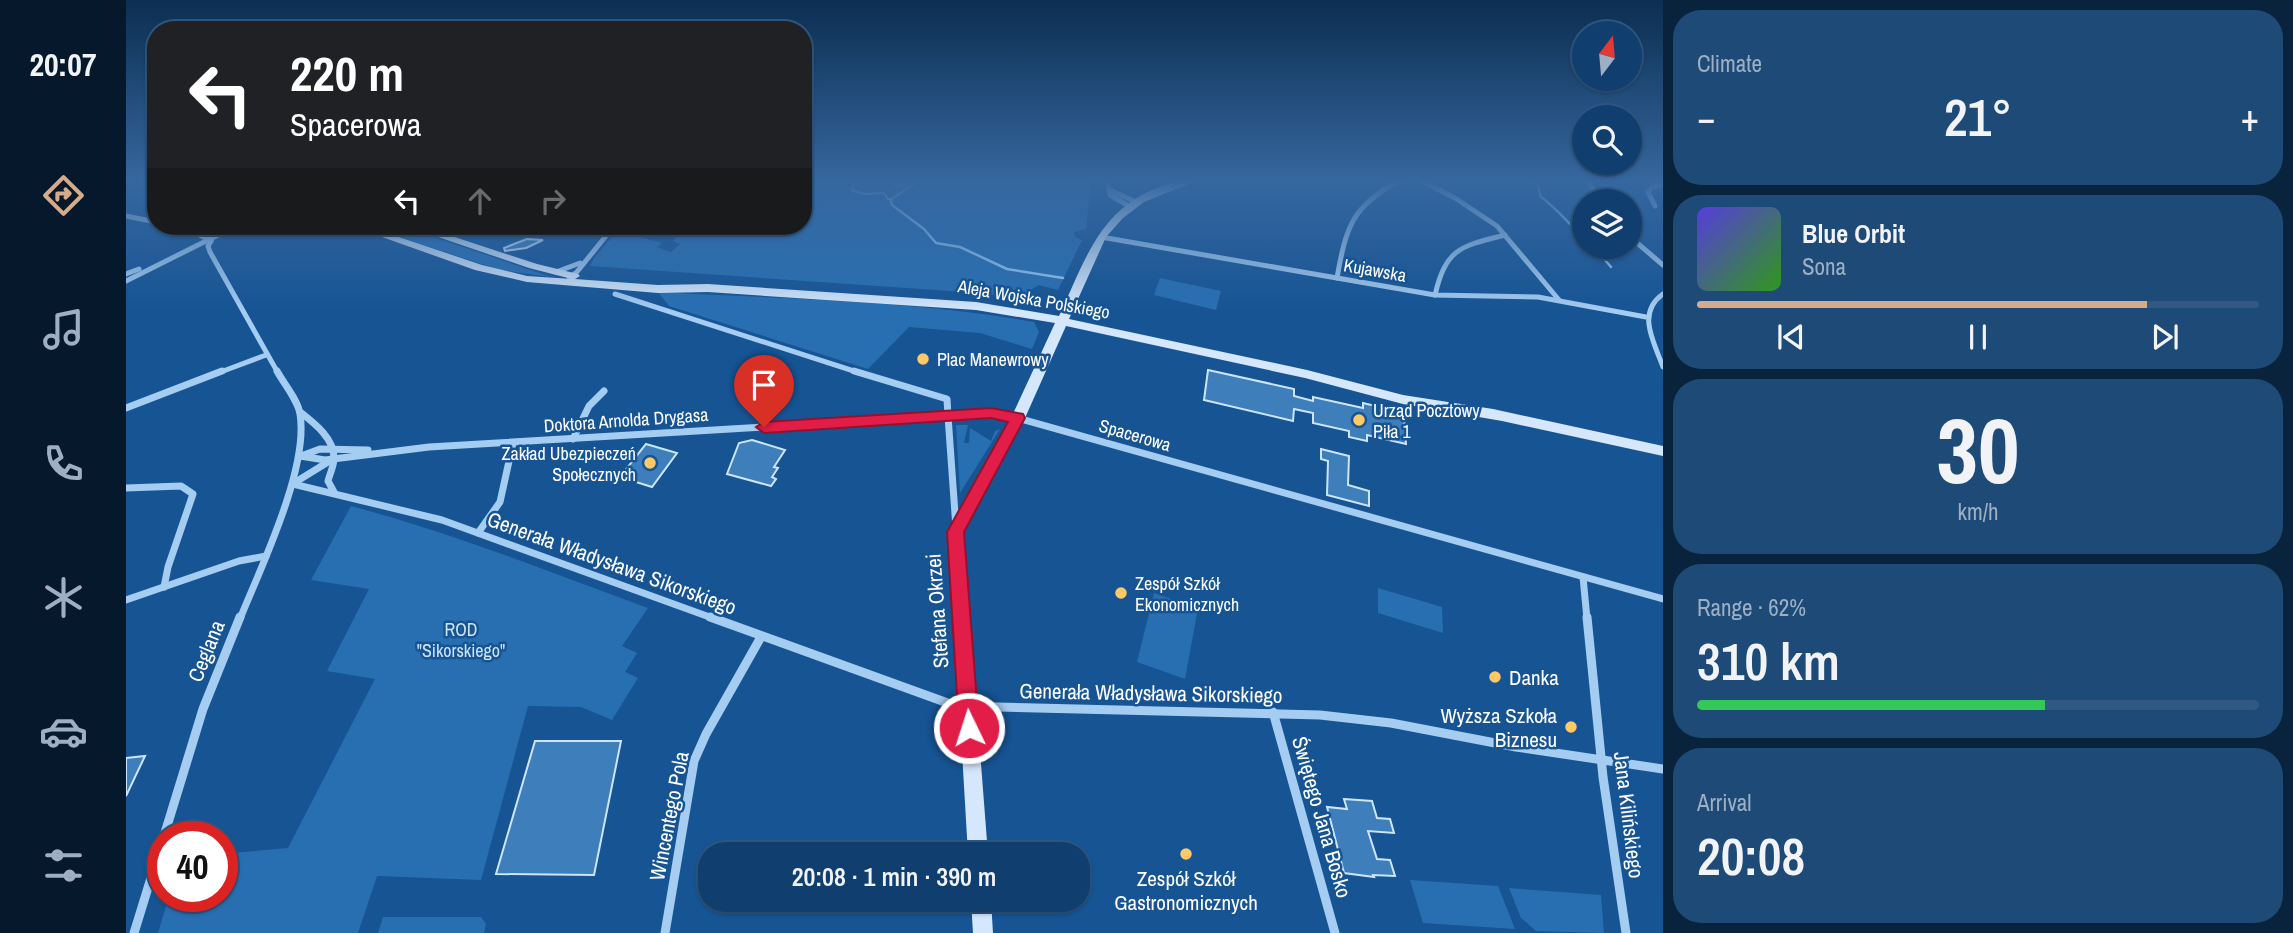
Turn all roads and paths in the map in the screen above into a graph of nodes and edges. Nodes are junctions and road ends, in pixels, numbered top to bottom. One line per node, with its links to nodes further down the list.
1 (1110, 225): 10 (main road, Stefana Okrzei)
2 (1353, 225): 18 (street)
3 (1492, 225): 4 (street)
4 (1505, 234): 23 (street); 24 (street)
5 (200, 235): 11 (street)
6 (221, 235): 11 (street)
7 (383, 235): 17 (main road, Aleja Wojska Polskiego)
8 (436, 235): 17 (main road, Aleja Wojska Polskiego)
9 (606, 235): 13 (street)
10 (1101, 237): 18 (street, Kujawska); 26 (main road, Stefana Okrzei)
11 (211, 241): 15 (street); 19 (street); 27 (street)
12 (1642, 247): 14 (street)
13 (581, 263): 16 (street); 17 (street)
14 (1663, 265)
15 (126, 274)
16 (573, 275): 17 (main road, Aleja Wojska Polskiego); 20 (main road, Aleja Wojska Polskiego)
17 (553, 277): 20 (main road, Aleja Wojska Polskiego)
18 (1337, 278): 23 (street, Kujawska)
19 (126, 281)
20 (708, 288): 26 (main road, Aleja Wojska Polskiego)
21 (615, 294): 32 (street)
22 (1663, 294): 25 (street)
23 (1435, 295): 24 (street, Kujawska)
24 (1560, 301): 25 (street, Kujawska)
25 (1646, 317): 28 (street)
26 (1061, 320): 33 (main road, Stefana Okrzei); 38 (main road, Aleja Wojska Polskiego)
27 (266, 355): 30 (street); 31 (street)
28 (1663, 367)
29 (604, 391): 34 (street)
30 (126, 408)
31 (300, 412): 36 (street); 39 (street, Ceglana)
32 (948, 416): 33 (street, Spacerowa); 34 (street, Doktora Arnolda Drygasa); 44 (street, Stefana Okrzei)
33 (1018, 418): 44 (main road, Stefana Okrzei); 47 (street, Spacerowa)
34 (573, 439): 35 (street, Doktora Arnolda Drygasa)
35 (513, 443): 37 (street, Doktora Arnolda Drygasa); 45 (street)
36 (333, 449): 37 (street, Doktora Arnolda Drygasa); 39 (street, Doktora Arnolda Drygasa); 40 (street)
37 (390, 450): 40 (street, Doktora Arnolda Drygasa)
38 (1663, 451)
39 (300, 456): 40 (street); 41 (street, Ceglana)
40 (334, 459): 41 (street); 43 (street)
41 (293, 484): 43 (street, Generała Władysława Sikorskiego); 46 (street, Ceglana)
42 (126, 488): 48 (street)
43 (334, 492): 45 (street, Generała Władysława Sikorskiego)
44 (956, 532): 52 (main road, Stefana Okrzei)
45 (478, 533): 51 (street, Generała Władysława Sikorskiego)
46 (266, 556): 48 (street); 56 (street, Ceglana)
47 (1583, 577): 49 (street, Spacerowa); 54 (street, Jana Kilińskiego)
48 (164, 587): 50 (street)
49 (1663, 599)
50 (126, 600)
51 (761, 637): 52 (street, Generała Władysława Sikorskiego); 61 (street, Wincentego Pola)
52 (968, 707): 53 (street, Generała Władysława Sikorskiego); 57 (main road, Stefana Okrzei)
53 (1273, 712): 54 (street, Generała Władysława Sikorskiego); 63 (street, Świętego Jana Bosko)
54 (1602, 759): 55 (street, Generała Władysława Sikorskiego); 64 (street, Jana Kilińskiego)
55 (1663, 769)
56 (168, 821)
57 (977, 842)
58 (147, 890): 60 (street, Ceglana)
59 (982, 912): 62 (main road)
60 (134, 933)
61 (665, 933)
62 (983, 933)
63 (1335, 933)
64 (1626, 933)

